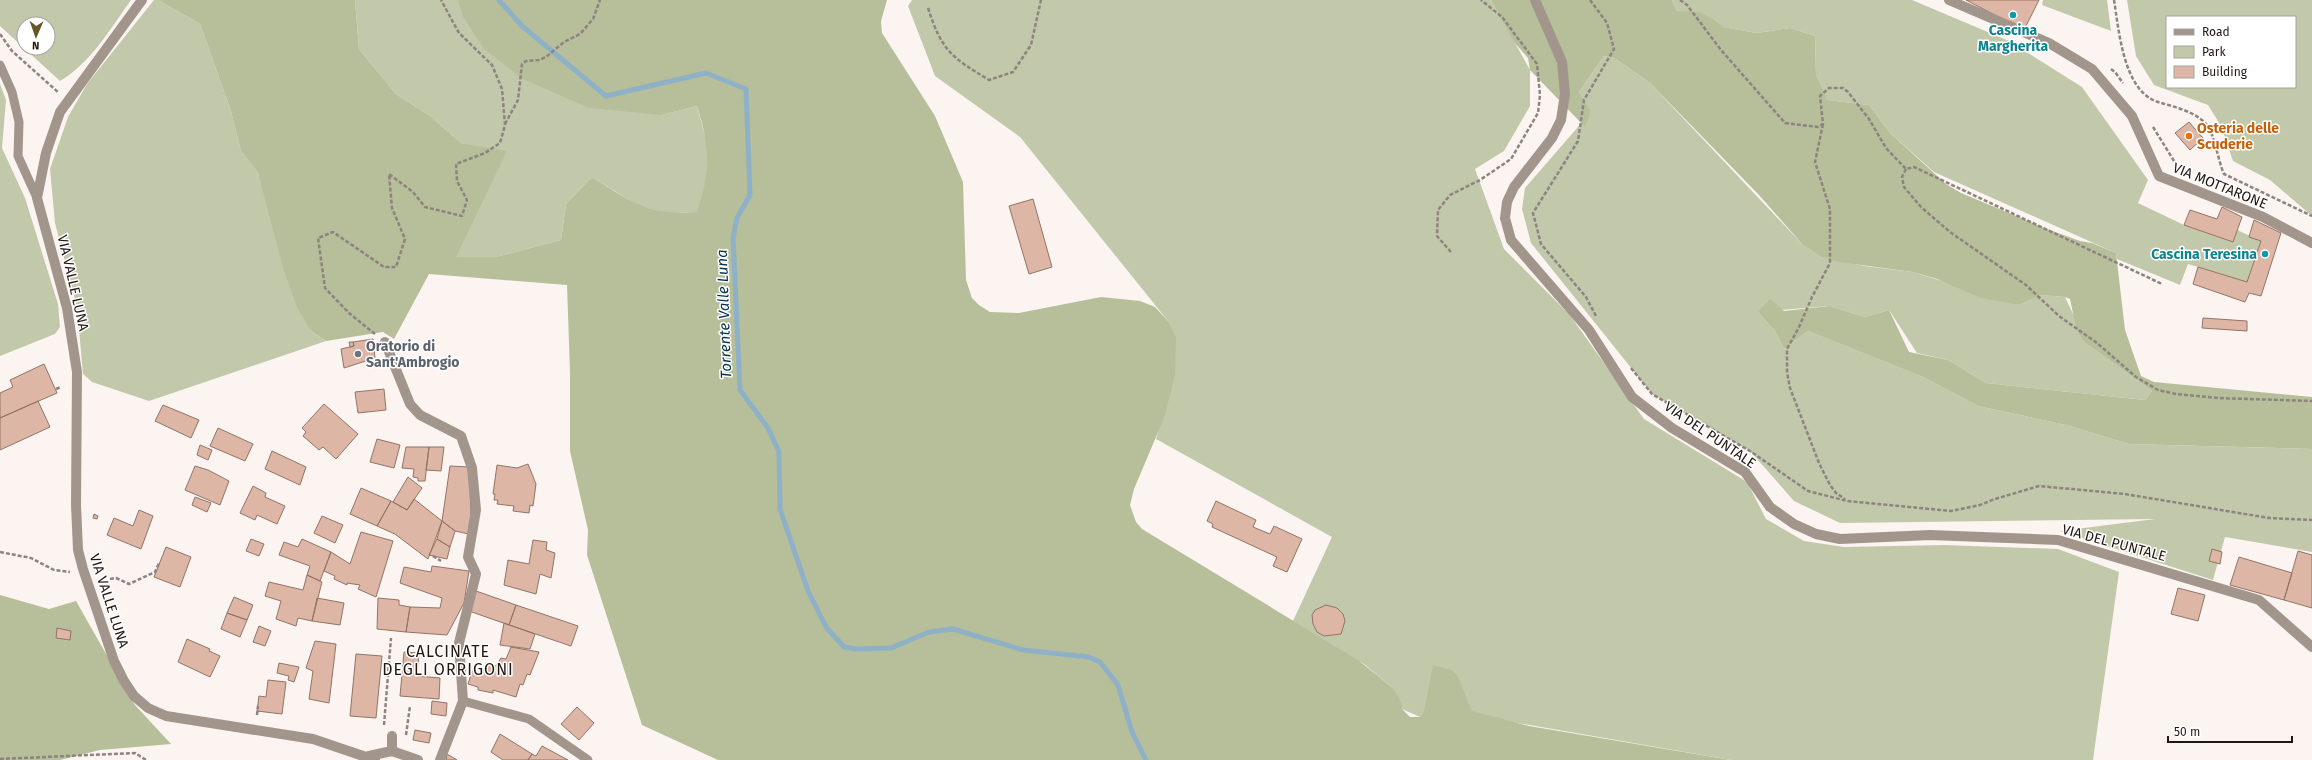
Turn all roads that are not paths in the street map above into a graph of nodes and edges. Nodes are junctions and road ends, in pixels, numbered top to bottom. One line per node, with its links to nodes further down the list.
1 (142, 0): 5 (street, VIA VALLE LUNA)
2 (1535, 0): 8 (street, VIA DEL PUNTALE)
3 (1949, 0): 6 (street, VIA MOTTARONE)
4 (0, 65): 5 (lane, VIA VALLE LUNA)
5 (37, 198): 12 (street, VIA VALLE LUNA)
6 (2312, 243)
7 (385, 342): 9 (street)
8 (2312, 647)
9 (463, 701): 14 (street); 15 (lane)
10 (392, 736): 11 (street)
11 (392, 752): 12 (street); 13 (street)
12 (372, 758)
13 (418, 760)
14 (440, 760)
15 (588, 760)

